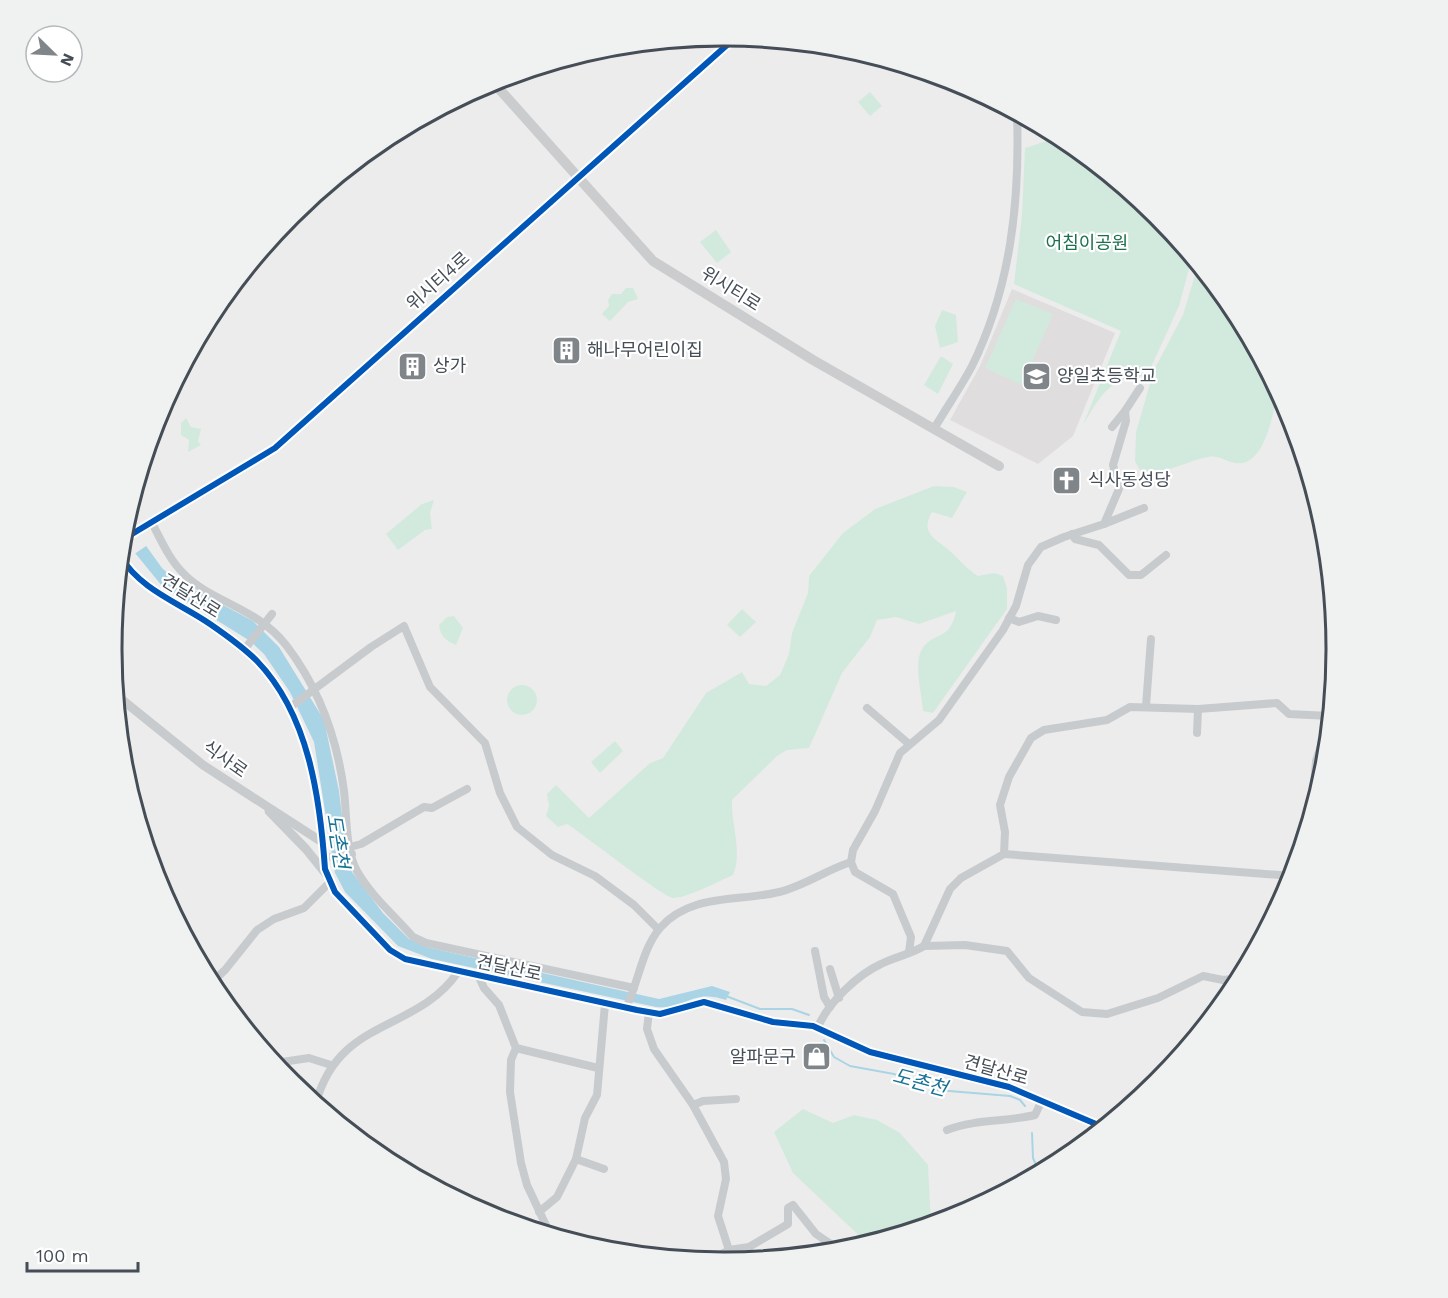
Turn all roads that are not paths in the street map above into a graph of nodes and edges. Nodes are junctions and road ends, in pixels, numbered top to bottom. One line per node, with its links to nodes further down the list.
1 (726, 46): 4 (street, 위시티4로)
2 (500, 89): 4 (main road, 위시티로)
3 (1017, 123): 8 (street)
4 (578, 178): 8 (main road, 위시티로); 11 (street, 위시티4로)
5 (1140, 388): 6 (street)
6 (1125, 411): 7 (street); 12 (street)
7 (1112, 427)
8 (934, 429): 9 (main road, 위시티로)
9 (999, 466)
10 (1144, 508): 12 (street)
11 (149, 524): 13 (street, 위시티4로); 20 (street)
12 (1104, 524): 14 (street)
13 (133, 534)
14 (1072, 534): 15 (street); 18 (street)
15 (1166, 555)
16 (127, 568): 22 (street, 견달산로)
17 (272, 614): 20 (street)
18 (1009, 618): 19 (street); 31 (street)
19 (1056, 620)
20 (264, 625): 22 (street); 23 (street)
21 (1151, 639): 25 (street)
22 (245, 648): 26 (street, 견달산로)
23 (312, 692): 26 (street); 35 (street); 41 (street)
24 (124, 701): 33 (street, 식사로)
25 (1146, 706): 28 (street); 36 (street)
26 (291, 707): 34 (street, 견달산로)
27 (867, 708): 31 (street)
28 (1197, 709): 29 (street); 30 (street)
29 (1322, 716)
30 (1197, 733)
31 (909, 744): 38 (street)
32 (467, 789): 35 (street)
33 (267, 807): 34 (street, 식사로); 40 (street)
34 (322, 842): 37 (street, 견달산로)
35 (350, 852): 37 (street); 50 (street)
36 (1004, 854): 39 (street); 42 (street)
37 (326, 857): 40 (street, 견달산로)
38 (851, 862): 41 (street); 44 (street)
39 (1283, 875)
40 (328, 878): 46 (street, 견달산로); 47 (street)
41 (658, 929): 50 (street)
42 (924, 945): 44 (street); 49 (street)
43 (814, 951): 53 (street)
44 (909, 952): 51 (street)
45 (830, 969): 51 (street)
46 (458, 972): 48 (street, 견달산로); 59 (street)
47 (218, 976)
48 (479, 977): 52 (street, 견달산로); 57 (street)
49 (1228, 979)
50 (633, 990): 54 (street)
51 (839, 998): 53 (street)
52 (605, 1004): 54 (street, 견달산로); 60 (street)
53 (830, 1006): 56 (street)
54 (627, 1007): 55 (street, 견달산로)
55 (649, 1012): 56 (street, 견달산로); 64 (street)
56 (818, 1027): 63 (street, 견달산로)
57 (516, 1048): 60 (street); 69 (street)
58 (285, 1061): 59 (street)
59 (331, 1065): 61 (street)
60 (598, 1068): 67 (street)
61 (319, 1095)
62 (736, 1099): 64 (street)
63 (1042, 1100): 65 (street, 견달산로); 66 (street)
64 (693, 1105): 72 (street)
65 (1095, 1124)
66 (947, 1130)
67 (576, 1159): 68 (street); 69 (street)
68 (604, 1169)
69 (539, 1212): 70 (street)
70 (545, 1224)
71 (828, 1242): 72 (street)
72 (729, 1250): 73 (street)
73 (726, 1252)

